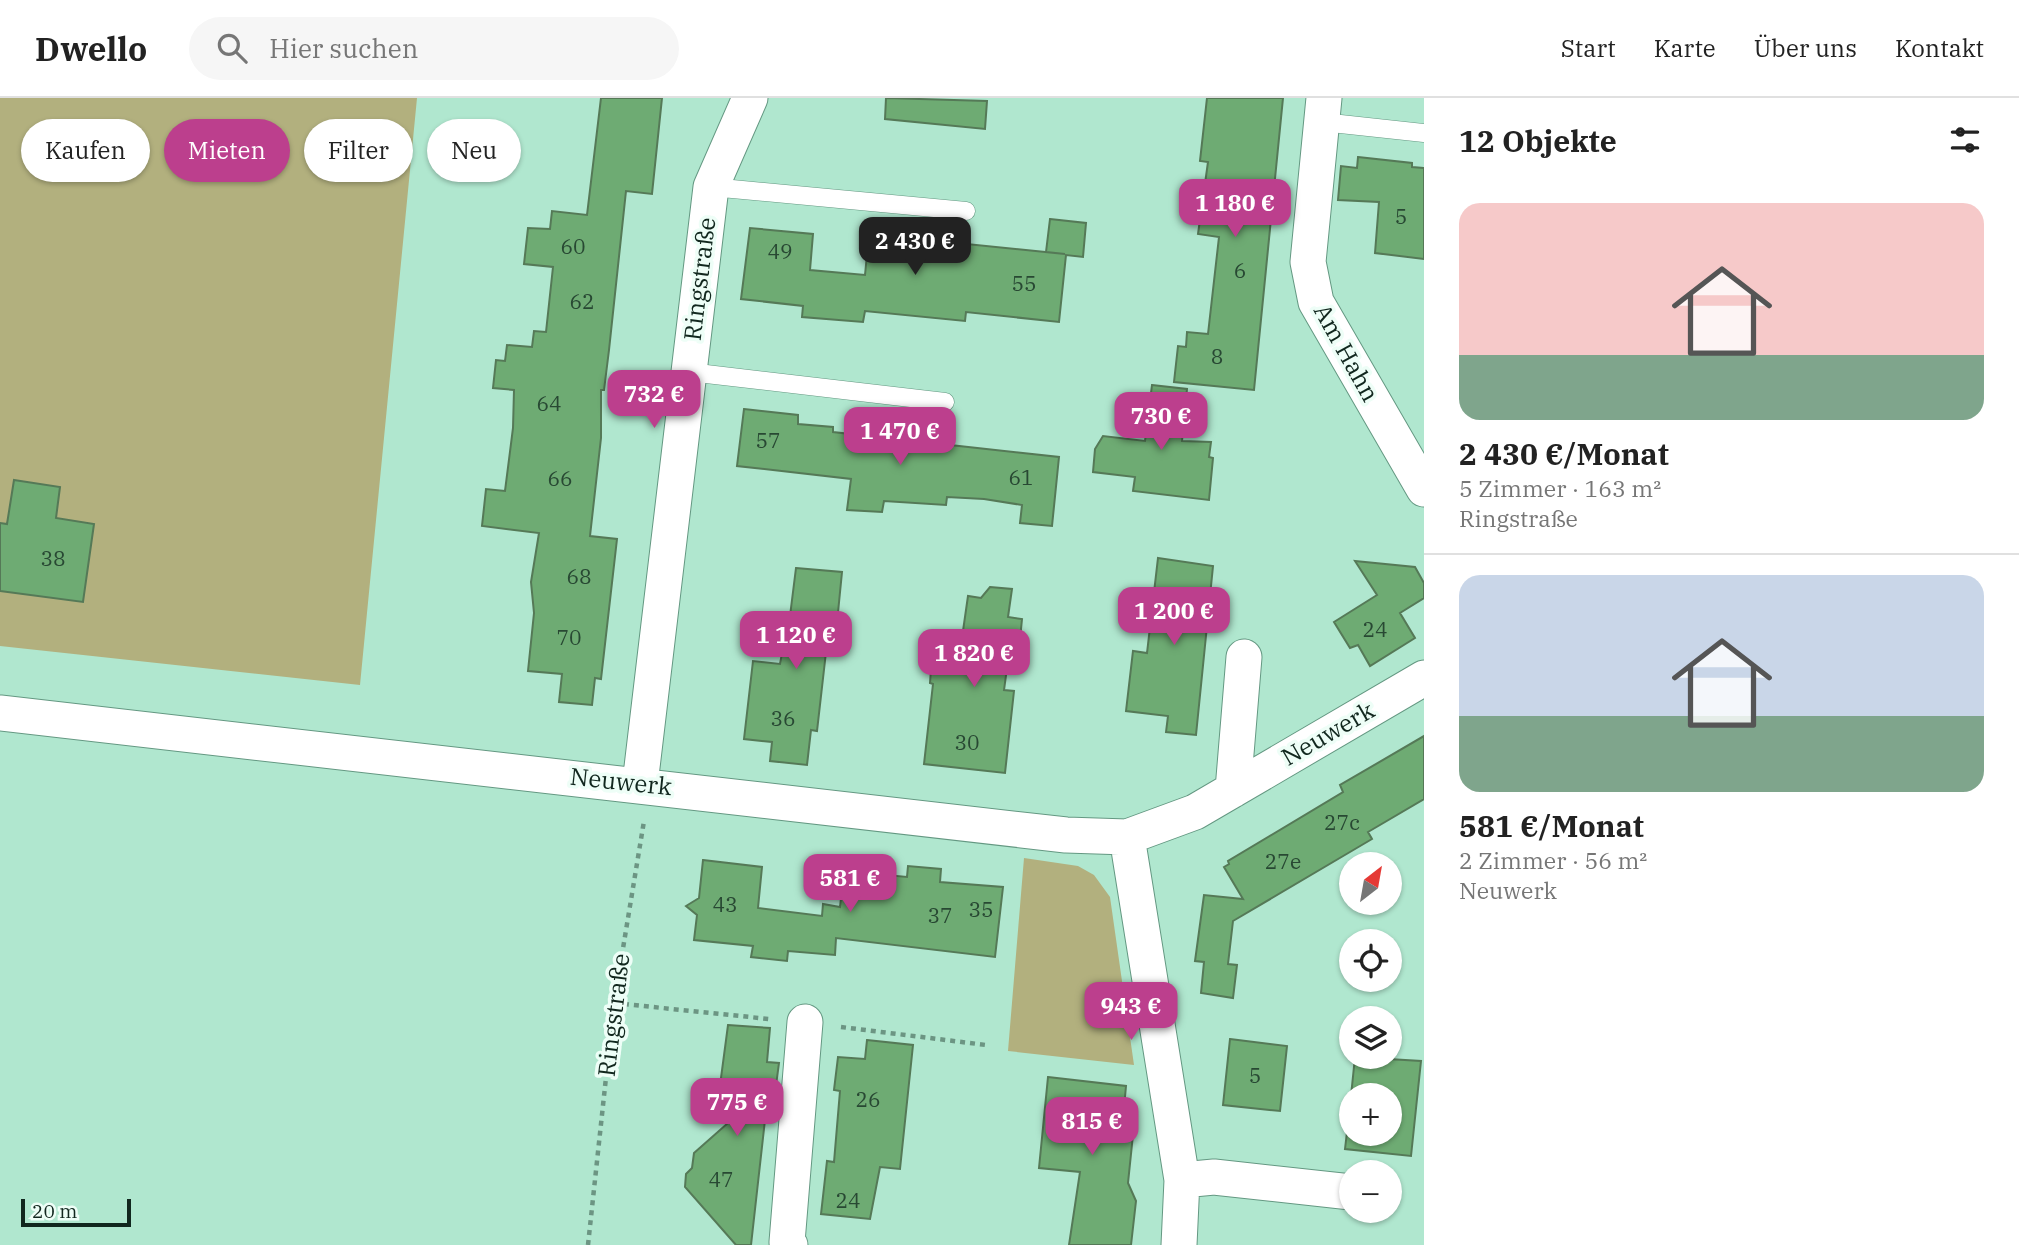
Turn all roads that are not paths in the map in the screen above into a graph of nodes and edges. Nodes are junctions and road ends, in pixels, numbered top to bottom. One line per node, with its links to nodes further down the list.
1 (750, 98): 4 (street, Ringstraße)
2 (1323, 110): 3 (lane, Am Hahn); 8 (street, Am Hahn)
3 (1424, 132)
4 (711, 187): 5 (lane, Ringstraße); 6 (street, Ringstraße)
5 (966, 211)
6 (689, 372): 7 (lane, Ringstraße); 12 (street, Ringstraße)
7 (945, 402)
8 (1424, 489)
9 (1244, 657): 13 (street)
10 (1424, 678): 13 (street, Neuwerk)
11 (0, 713): 12 (street, Neuwerk)
12 (645, 785): 14 (street, Neuwerk)
13 (1233, 790): 14 (street, Neuwerk)
14 (1127, 837): 16 (street)
15 (805, 1022): 18 (street)
16 (1182, 1180): 17 (street); 19 (street)
17 (1339, 1191)
18 (790, 1245)
19 (1178, 1245)

